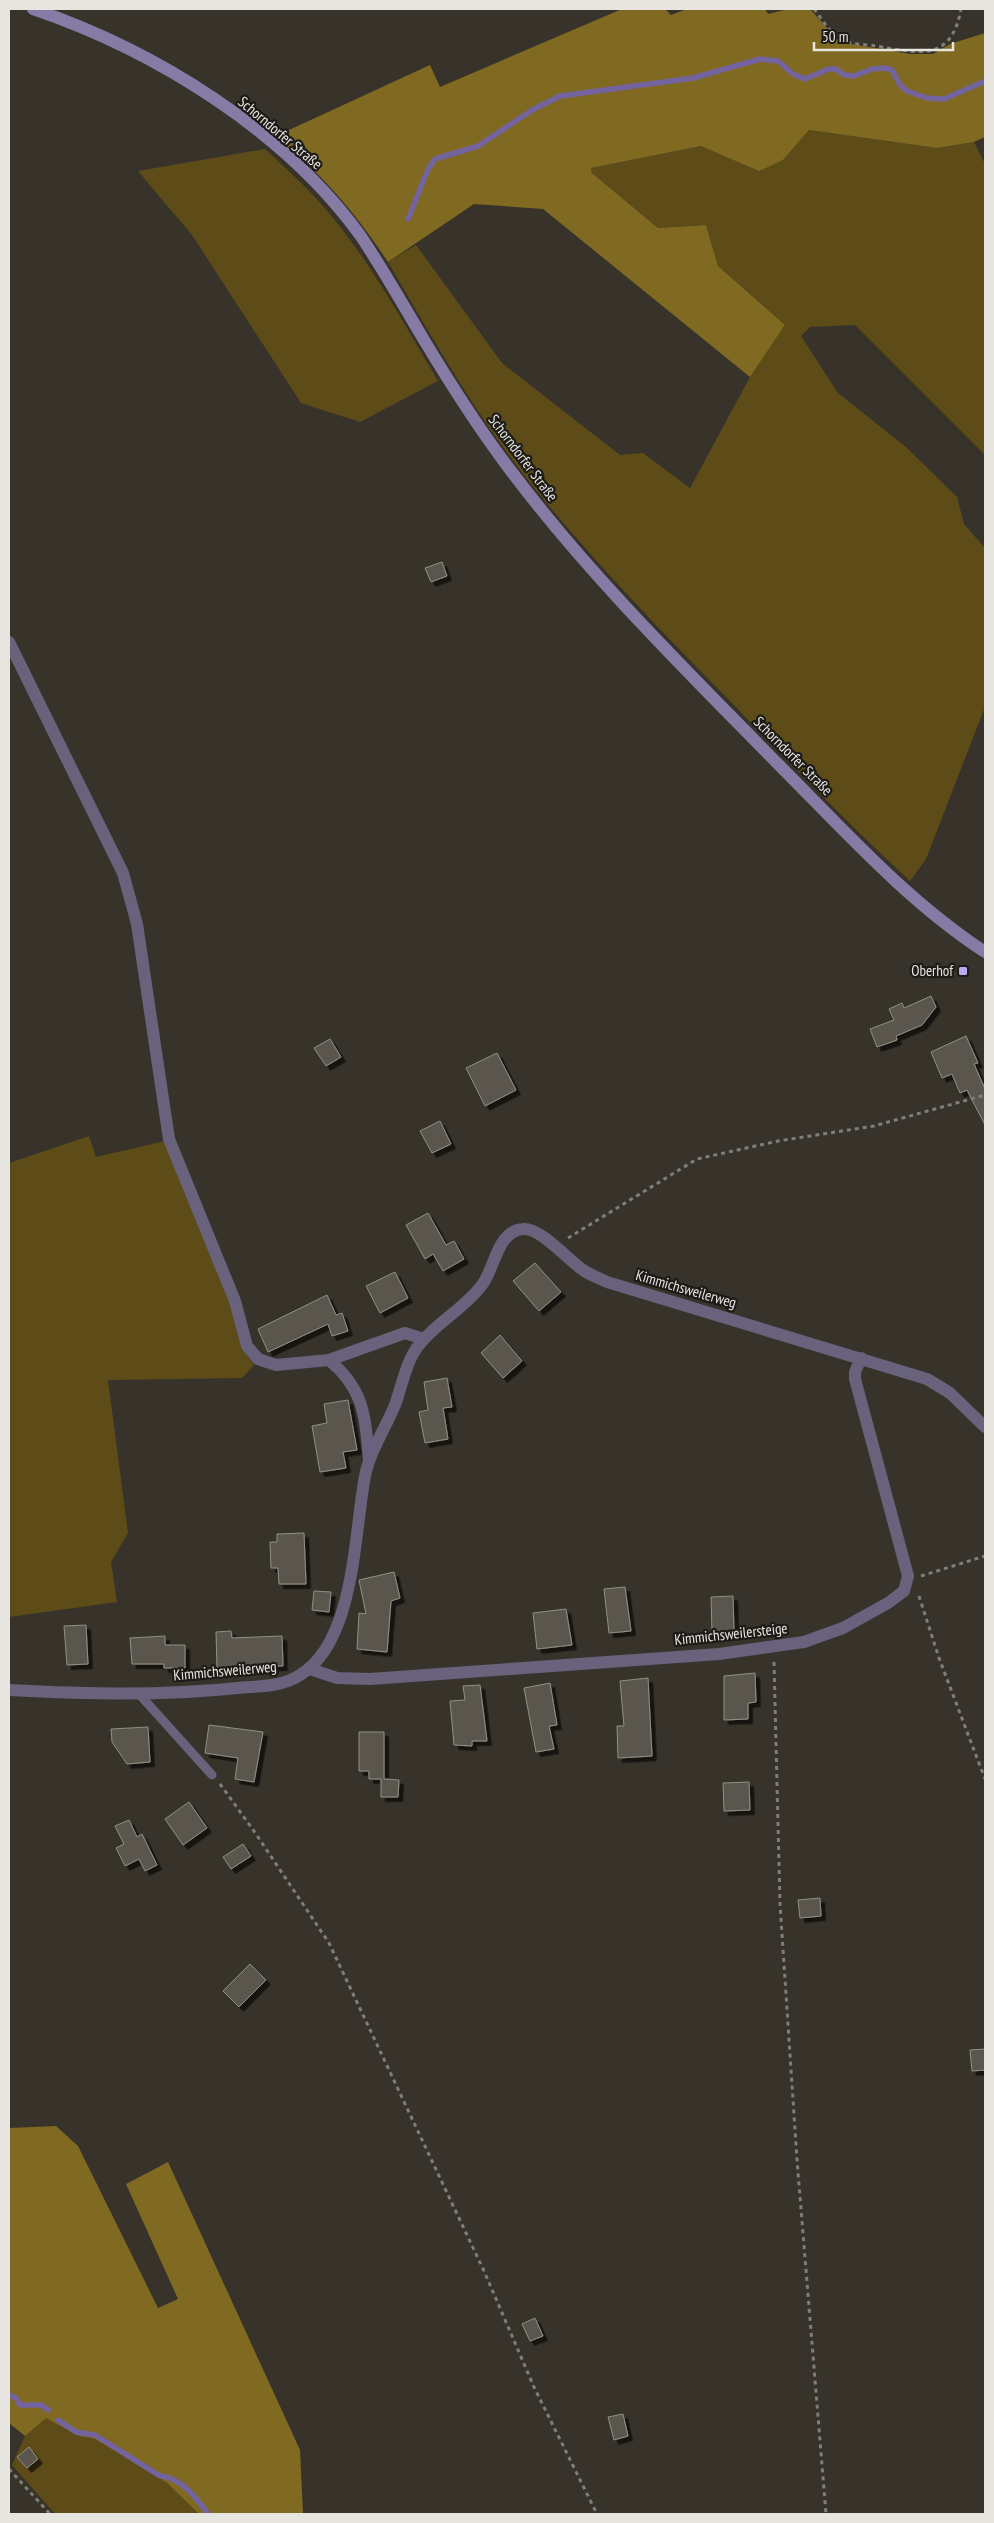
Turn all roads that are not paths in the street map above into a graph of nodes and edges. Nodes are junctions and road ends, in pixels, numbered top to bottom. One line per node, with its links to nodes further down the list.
1 (33, 9): 3 (main road, Schorndorfer Straße)
2 (9, 642): 6 (street)
3 (985, 952)
4 (424, 1340): 5 (street, Kimmichsweilerweg); 6 (street); 8 (street, Kimmichsweilerweg)
5 (861, 1358): 7 (street, Kimmichsweilerweg); 9 (street, Kimmichsweilersteige)
6 (329, 1360): 8 (street, Kimmichsweilerweg)
7 (985, 1426)
8 (369, 1460): 9 (street, Kimmichsweilerweg)
9 (310, 1669): 11 (street, Kimmichsweilerweg)
10 (9, 1690): 11 (street, Kimmichsweilerweg)
11 (140, 1694): 12 (lane)
12 (212, 1775)

